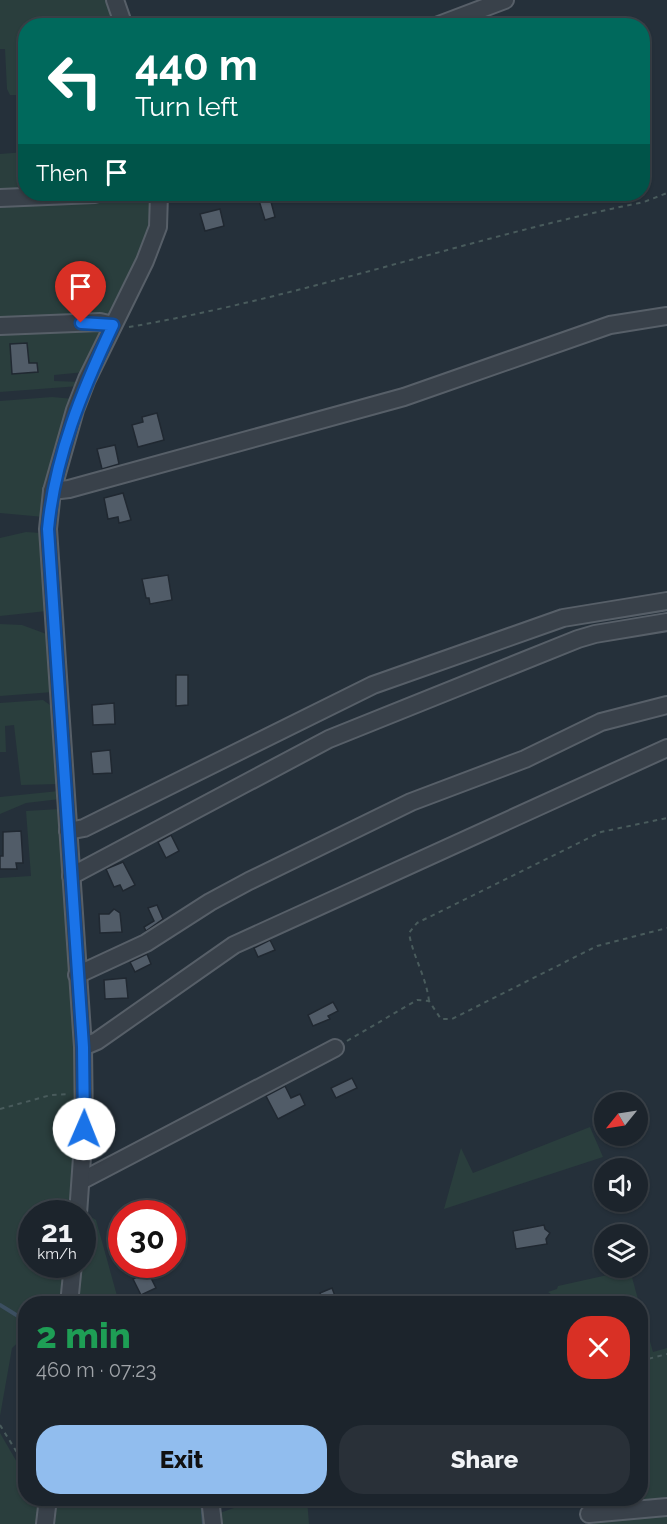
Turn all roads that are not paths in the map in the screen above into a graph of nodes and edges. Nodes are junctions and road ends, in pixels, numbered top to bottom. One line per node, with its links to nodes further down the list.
1 (115, 0): 3 (street)
2 (505, 0): 4 (street)
3 (121, 18)
4 (457, 18)
5 (18, 197): 6 (street)
6 (0, 198)
7 (159, 201): 10 (street)
8 (667, 316): 11 (street)
9 (0, 326): 10 (street)
10 (113, 326): 11 (street)
11 (52, 491): 16 (street)
12 (667, 601): 16 (street)
13 (667, 622): 17 (street)
14 (667, 705): 18 (street)
15 (667, 748): 19 (street)
16 (68, 831): 17 (street)
17 (70, 876): 18 (street)
18 (77, 975): 19 (street)
19 (83, 1047): 21 (street)
20 (335, 1048): 21 (street)
21 (81, 1181): 22 (street)
22 (79, 1200)
23 (72, 1278): 24 (street)
24 (70, 1296)
25 (47, 1506): 29 (street)
26 (211, 1506): 30 (street)
27 (667, 1507): 28 (street)
28 (588, 1512)
29 (45, 1524)
30 (213, 1524)

